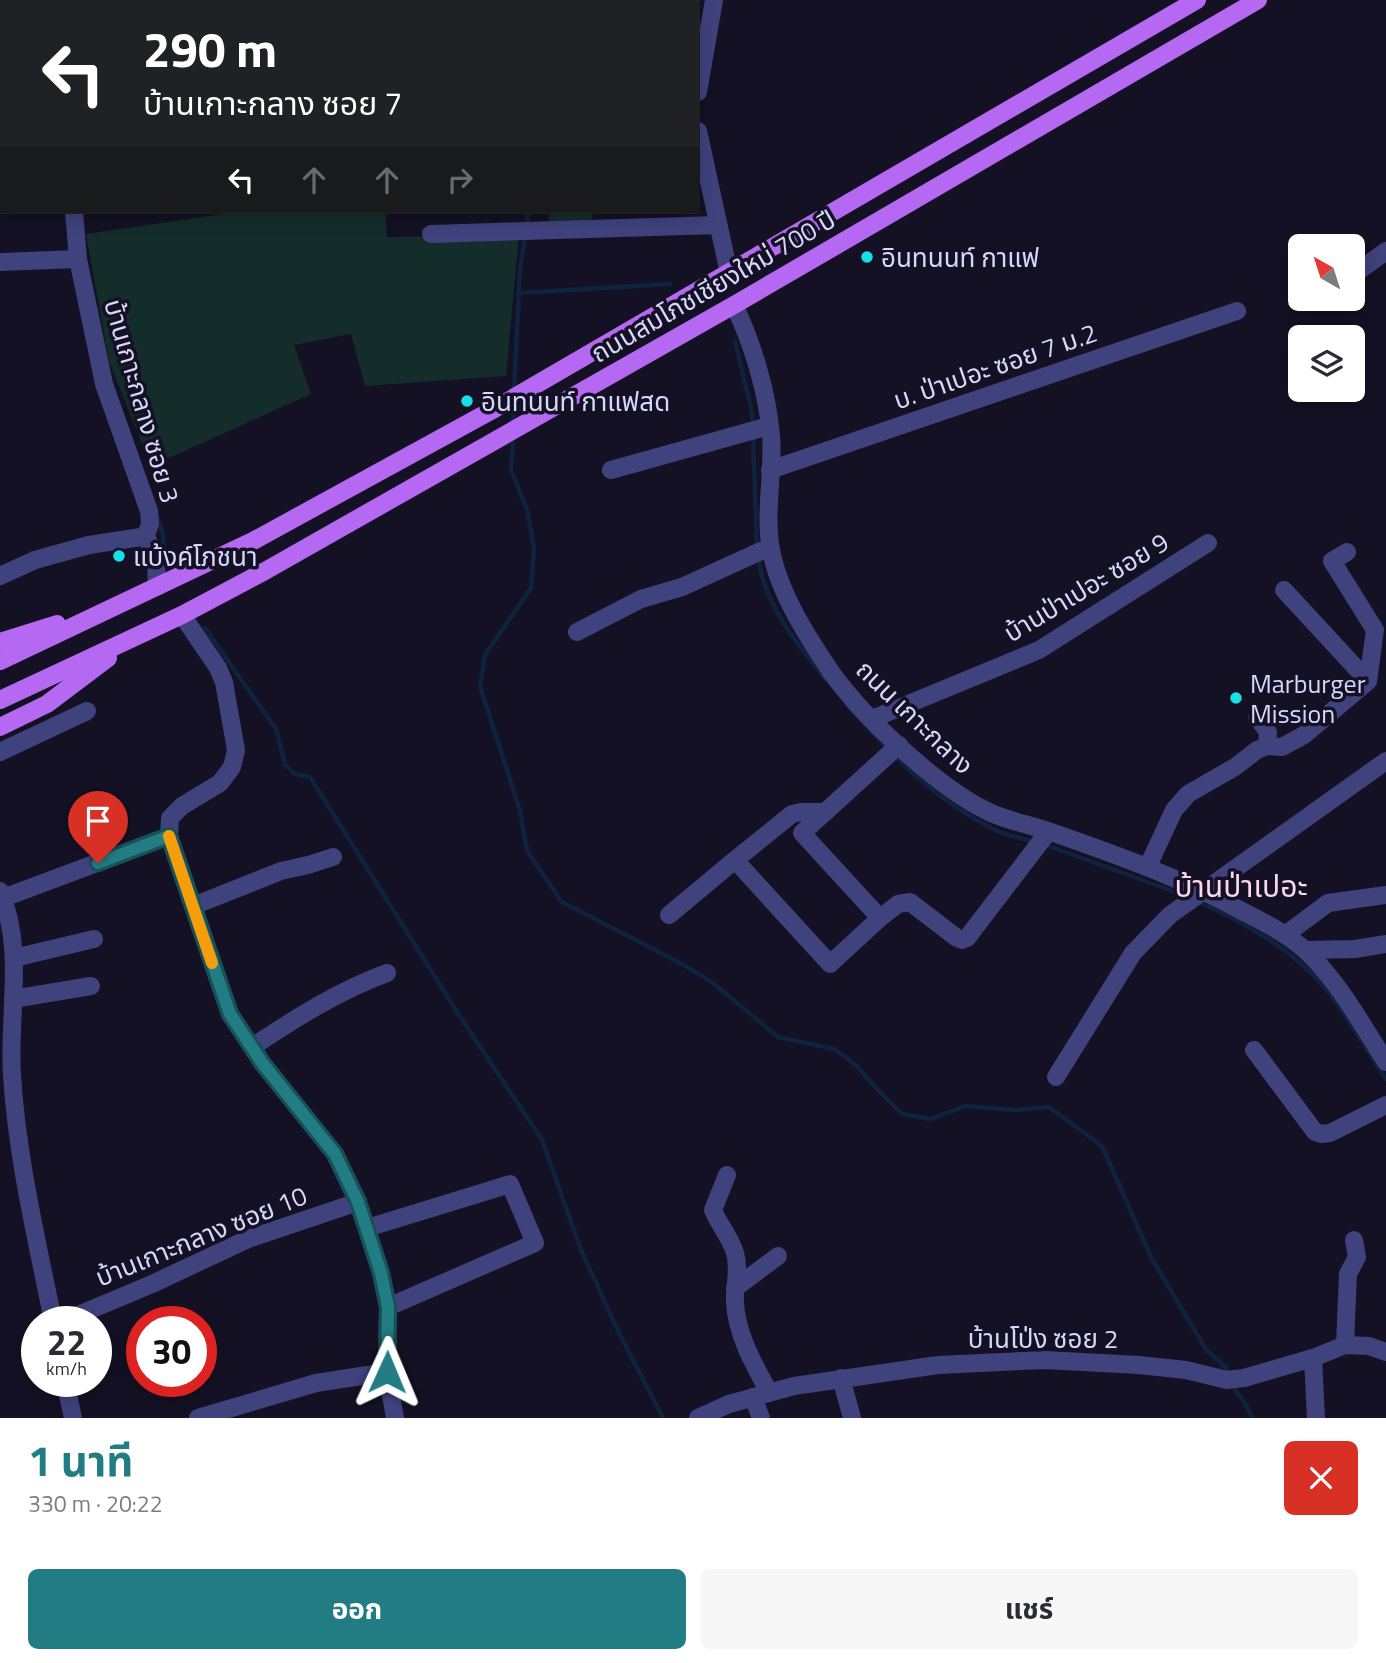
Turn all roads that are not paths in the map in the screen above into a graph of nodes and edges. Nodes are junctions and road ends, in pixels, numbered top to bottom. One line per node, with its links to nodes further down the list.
1 (714, 0): 4 (street)
2 (1196, 0): 13 (main road, ถนนสมโภชเชียงใหม่ 700 ปี)
3 (1258, 0): 14 (main road, ถนนสมโภชเชียงใหม่ 700 ปี)
4 (700, 80)
5 (700, 140): 7 (street)
6 (74, 214): 10 (street, บ้านเกาะกลาง ซอย 3)
7 (718, 225): 8 (street); 13 (street)
8 (431, 234)
9 (1386, 251): 12 (street)
10 (78, 259): 11 (street); 19 (street, บ้านเกาะกลาง ซอย 3)
11 (0, 262)
12 (1365, 266)
13 (729, 273): 24 (main road, ถนนสมโภชเชียงใหม่ 700 ปี)
14 (734, 305): 16 (street, ถนน เกาะกลาง); 27 (main road, ถนนสมโภชเชียงใหม่ 700 ปี)
15 (1237, 311): 18 (street, บ. ป่าเปอะ ซอย 7 ม.2)
16 (769, 426): 17 (street); 18 (street, ถนน เกาะกลาง)
17 (611, 470)
18 (770, 470): 21 (street, ถนน เกาะกลาง)
19 (146, 536): 23 (street, บ้านเกาะกลาง ซอย 3); 24 (street)
20 (1208, 542): 36 (street, บ้านป่าเปอะ ซอย 9)
21 (762, 552): 28 (street); 36 (street, ถนน เกาะกลาง)
22 (1346, 552): 32 (street)
23 (0, 576)
24 (157, 587): 26 (main road, ถนนสมโภชเชียงใหม่ 700 ปี)
25 (1284, 590): 32 (street)
26 (121, 604): 30 (main road); 31 (main road, ถนนสมโภชเชียงใหม่ 700 ปี)
27 (183, 615): 29 (main road, ถนนสมโภชเชียงใหม่ 700 ปี); 43 (street)
28 (577, 632)
29 (139, 635): 33 (main road, ถนนสมโภชเชียงใหม่ 700 ปี); 37 (main road)
30 (0, 642)
31 (0, 661)
32 (1368, 681): 38 (street)
33 (0, 700)
34 (87, 711): 40 (street)
35 (1257, 718): 38 (street)
36 (872, 719): 39 (street, ถนน เกาะกลาง)
37 (0, 727)
38 (1267, 746): 47 (street)
39 (894, 750): 42 (street); 44 (street, ถนน เกาะกลาง)
40 (0, 752)
41 (1386, 761): 50 (street)
42 (825, 812): 46 (street); 53 (street)
43 (169, 836): 49 (street); 51 (street)
44 (1043, 840): 47 (street, ถนน เกาะกลาง); 53 (street)
45 (333, 857): 51 (street)
46 (735, 860): 52 (street); 53 (street)
47 (1148, 866): 50 (street, ถนน เกาะกลาง)
48 (1386, 894): 55 (street)
49 (2, 895): 54 (street)
50 (1194, 896): 55 (street, ถนน เกาะกลาง); 67 (street)
51 (193, 906): 64 (street)
52 (669, 915)
53 (880, 918)
54 (6, 930): 59 (street)
55 (1285, 935): 58 (street, ถนน เกาะกลาง)
56 (94, 939): 59 (street)
57 (1386, 944): 58 (street)
58 (1306, 950): 66 (street, ถนน เกาะกลาง)
59 (14, 958): 62 (street)
60 (387, 973): 64 (street)
61 (91, 986): 62 (street)
62 (13, 999): 63 (street)
63 (6, 1024): 75 (street)
64 (252, 1047): 70 (street)
65 (1254, 1050): 68 (street)
66 (1386, 1062)
67 (1056, 1077)
68 (1386, 1105)
69 (727, 1175): 74 (street)
70 (358, 1202): 71 (street); 76 (street, บ้านเกาะกลาง ซอย 10)
71 (367, 1228): 77 (street); 77 (street)
72 (1354, 1240): 78 (street)
73 (778, 1256): 74 (street)
74 (735, 1288): 83 (street)
75 (50, 1306)
76 (100, 1306)
77 (388, 1307): 81 (street)
78 (1345, 1345): 79 (street, บ้านโป่ง ซอย 2); 80 (street, บ้านโป่ง ซอย 2)
79 (1386, 1352)
80 (1312, 1358): 82 (street, บ้านโป่ง ซอย 2); 91 (street)
81 (387, 1372): 86 (street); 87 (street)
82 (841, 1378): 83 (street, บ้านโป่ง ซอย 2); 90 (street)
83 (761, 1394): 88 (street, บ้านโป่ง ซอย 2); 89 (street)
84 (68, 1397): 85 (street)
85 (73, 1418)
86 (198, 1418)
87 (395, 1418)
88 (698, 1418)
89 (761, 1418)
90 (852, 1418)
91 (1316, 1418)

